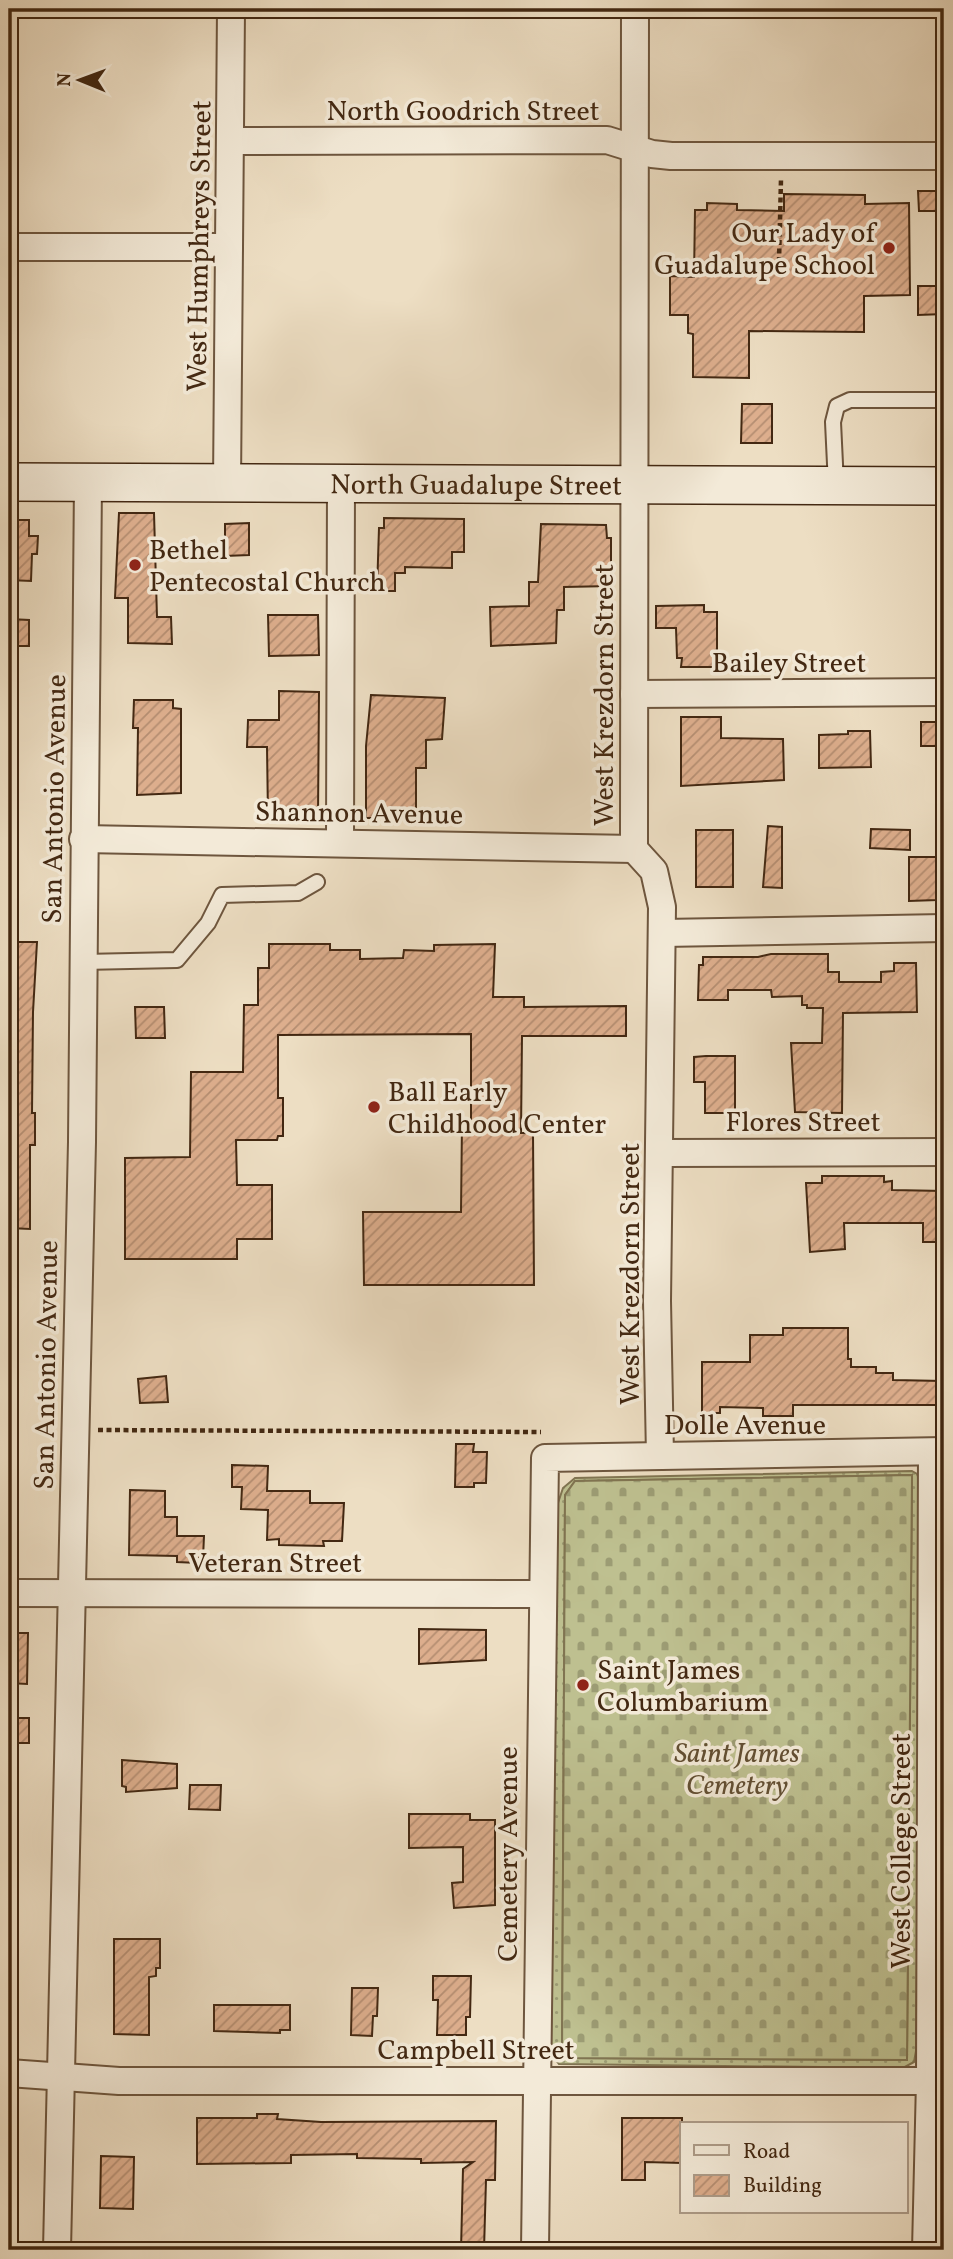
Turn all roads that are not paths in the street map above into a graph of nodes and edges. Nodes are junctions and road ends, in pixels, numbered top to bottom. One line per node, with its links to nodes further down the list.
1 (231, 9): 3 (street, West Humphreys Street)
2 (635, 9): 4 (street, West Krezdorn Street)
3 (231, 141): 4 (street, North Goodrich Street); 7 (street, West Humphreys Street)
4 (634, 148): 5 (street, North Goodrich Street); 13 (street, West Krezdorn Street)
5 (944, 156)
6 (9, 247): 7 (street)
7 (229, 247): 11 (street, West Humphreys Street)
8 (944, 400): 14 (lane)
9 (9, 482): 10 (street, North Guadalupe Street)
10 (88, 482): 11 (street, North Guadalupe Street); 18 (street, San Antonio Avenue)
11 (227, 484): 12 (street, North Guadalupe Street)
12 (341, 484): 13 (street, North Guadalupe Street); 19 (street)
13 (634, 486): 14 (street, North Guadalupe Street); 17 (street, West Krezdorn Street)
14 (836, 486): 15 (street, North Guadalupe Street)
15 (944, 486)
16 (944, 692): 17 (street, Bailey Street)
17 (634, 694): 20 (street, West Krezdorn Street)
18 (83, 839): 19 (street, Shannon Avenue); 24 (street, San Antonio Avenue)
19 (340, 843): 20 (street, Shannon Avenue)
20 (634, 849): 23 (street, West Krezdorn Street)
21 (317, 882): 24 (lane)
22 (944, 928): 23 (street)
23 (663, 933): 26 (street, West Krezdorn Street)
24 (83, 962): 31 (street, San Antonio Avenue)
25 (944, 1152): 26 (street, Flores Street)
26 (661, 1153): 29 (street, West Krezdorn Street)
27 (545, 1446): 29 (street, Dolle Avenue); 32 (street, Cemetery Avenue)
28 (938, 1451): 29 (street, Dolle Avenue); 33 (street, West College Street)
29 (660, 1456)
30 (9, 1593): 31 (street, Veteran Street)
31 (71, 1593): 32 (street, Veteran Street); 35 (street, San Antonio Avenue)
32 (542, 1594): 36 (street, Cemetery Avenue)
33 (938, 1766): 37 (street, West College Street)
34 (9, 2073): 35 (street, Campbell Street)
35 (61, 2077): 36 (street, Campbell Street); 38 (street, San Antonio Avenue)
36 (537, 2080): 37 (street, Campbell Street); 39 (street, Cemetery Avenue)
37 (937, 2081): 40 (street, West College Street)
38 (57, 2250)
39 (535, 2250)
40 (926, 2250)

